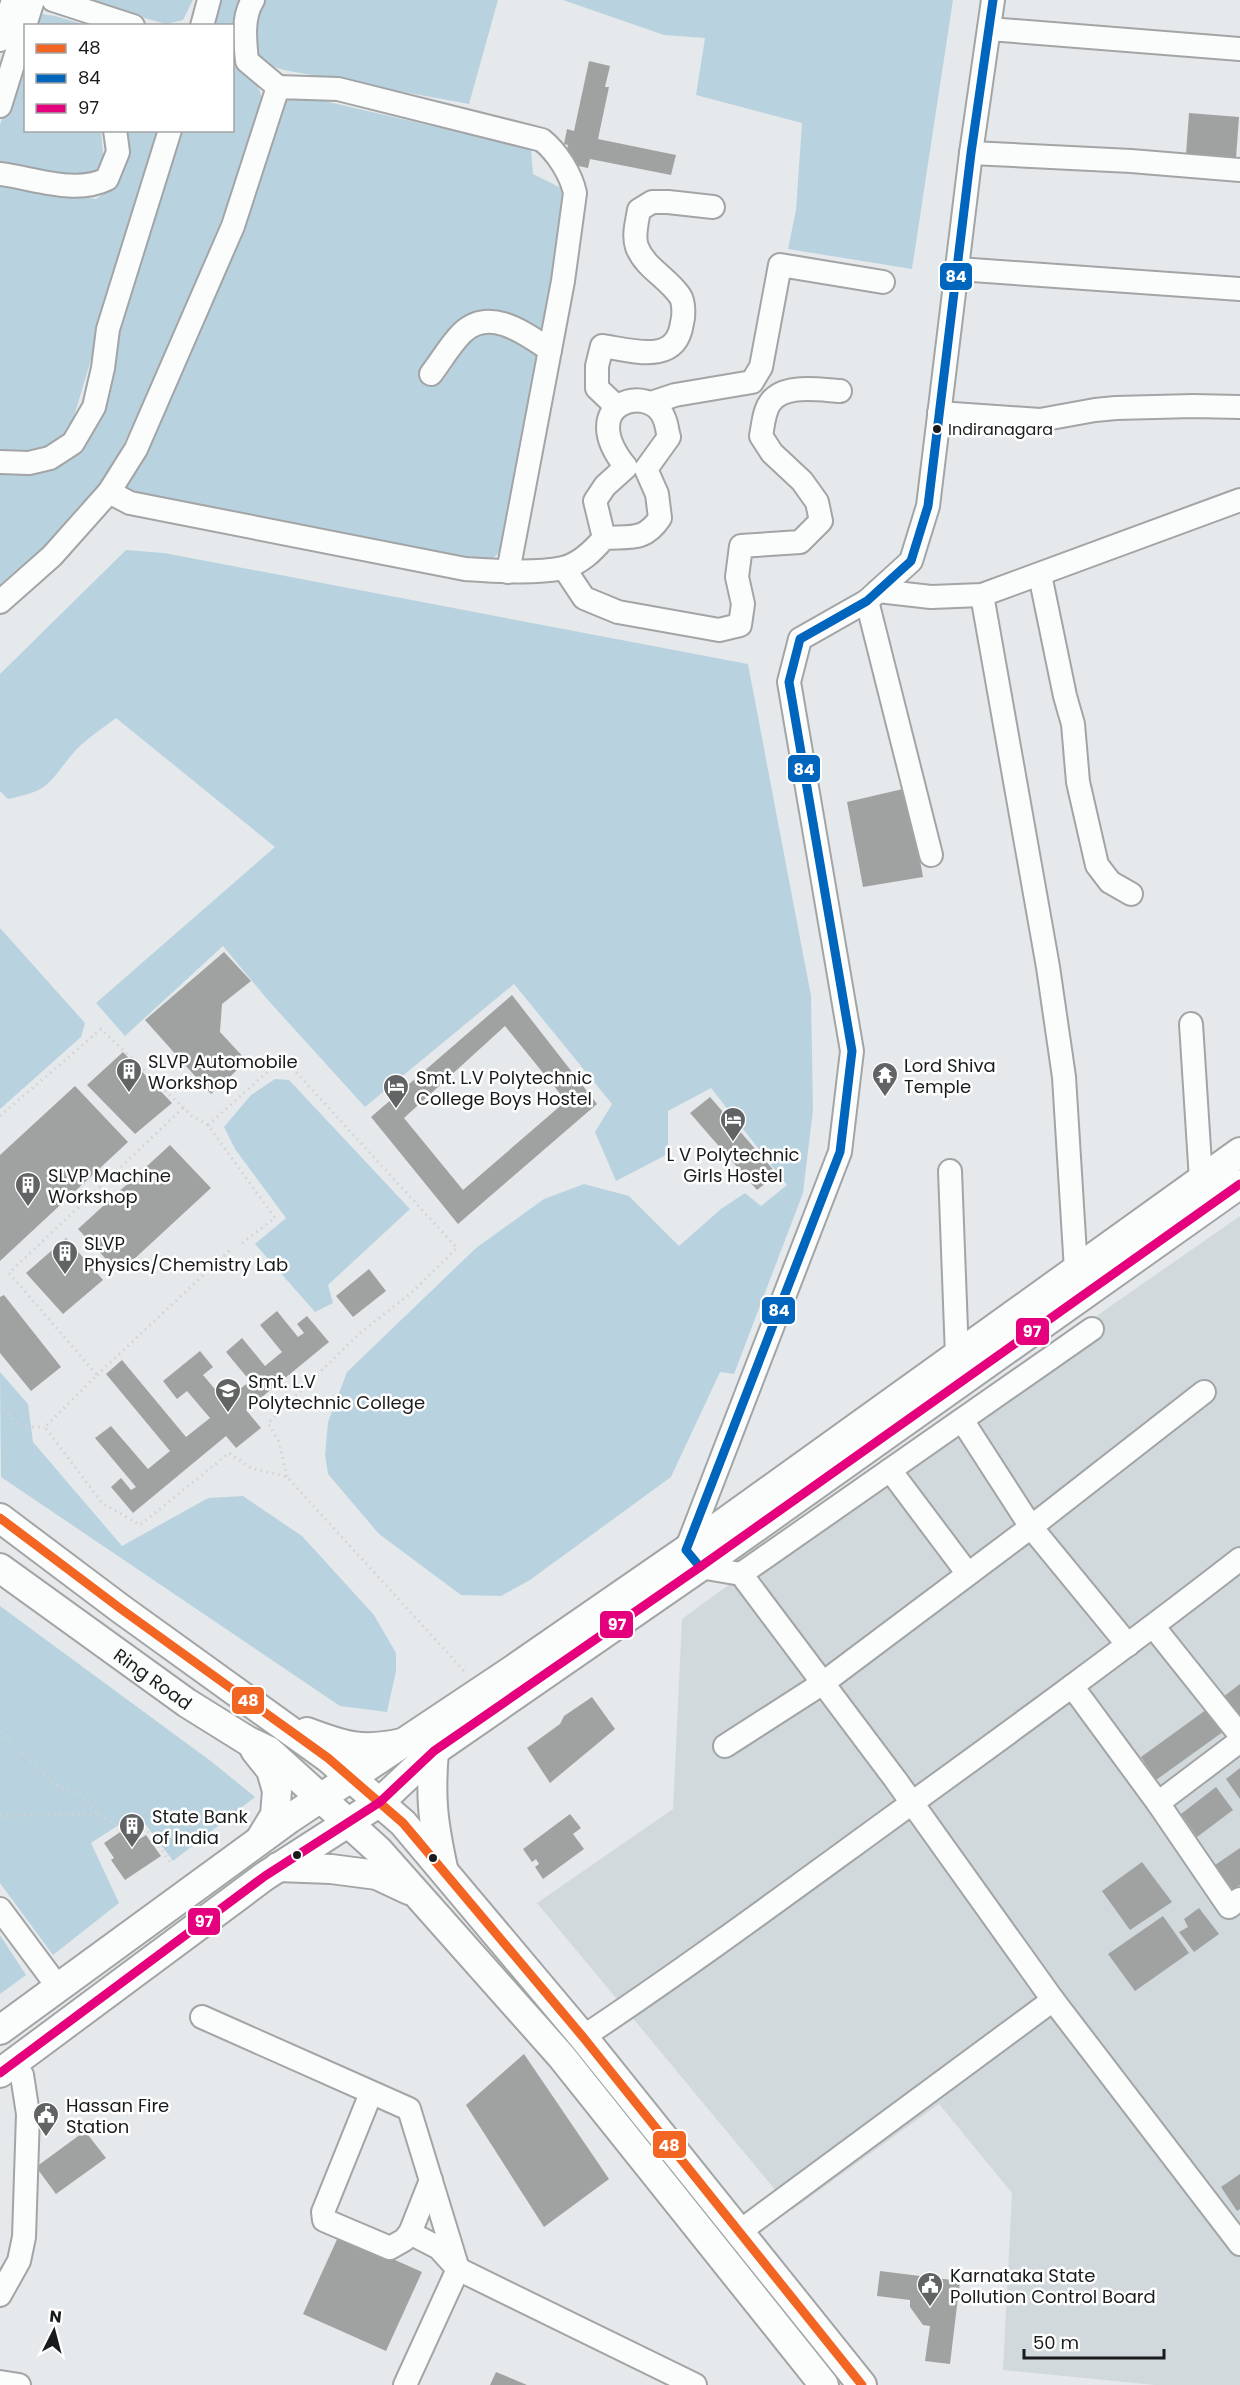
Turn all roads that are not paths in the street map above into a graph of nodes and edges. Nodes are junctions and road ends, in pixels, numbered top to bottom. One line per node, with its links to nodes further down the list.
1 (13, 0): 12 (street)
2 (33, 0): 7 (street)
3 (53, 0): 8 (street)
4 (209, 0): 9 (street)
5 (253, 0): 14 (street)
6 (993, 0): 11 (street)
7 (26, 24)
8 (127, 24)
9 (203, 24)
10 (24, 29): 15 (street)
11 (989, 29): 13 (street); 18 (street)
12 (0, 40)
13 (1240, 49)
14 (278, 87): 25 (street); 33 (street)
15 (0, 106)
16 (115, 132): 20 (street)
17 (169, 132): 32 (street)
18 (971, 153): 19 (street); 22 (street)
19 (1240, 171)
20 (0, 174)
21 (713, 207): 29 (street)
22 (958, 269): 24 (street); 31 (street)
23 (883, 282): 28 (street)
24 (1240, 289)
25 (550, 350): 26 (street); 37 (street)
26 (431, 374)
27 (840, 391): 36 (street)
28 (651, 403): 29 (street); 35 (street)
29 (616, 407): 35 (street)
30 (1240, 407): 31 (street)
31 (939, 413): 40 (street)
32 (0, 462)
33 (110, 492): 37 (street); 41 (street)
34 (1240, 500): 38 (street)
35 (604, 538): 36 (street)
36 (564, 568): 37 (street)
37 (508, 572)
38 (1040, 575): 39 (street); 43 (street)
39 (982, 595): 40 (street); 49 (street)
40 (873, 596): 42 (street); 57 (street)
41 (0, 602)
42 (931, 855)
43 (1131, 894)
44 (1191, 1024): 48 (street)
45 (1240, 1152): 48 (main road)
46 (951, 1171): 51 (street)
47 (1240, 1184): 48 (main road)
48 (1193, 1196): 49 (main road); 57 (main road)
49 (1076, 1270): 51 (main road)
50 (1092, 1329): 53 (street)
51 (957, 1356): 57 (main road)
52 (1204, 1392): 56 (street)
53 (962, 1420): 54 (street); 56 (street)
54 (890, 1470): 60 (street); 61 (street)
55 (0, 1518): 66 (main road, Ring Road)
56 (1031, 1527): 61 (street); 63 (street)
57 (693, 1559): 60 (street); 69 (main road); 72 (main road)
58 (1239, 1561): 62 (street)
59 (0, 1568): 68 (main road, Ring Road)
60 (741, 1574): 64 (street)
61 (968, 1574): 64 (street)
62 (1153, 1626): 63 (street); 67 (street)
63 (1128, 1645): 65 (street)
64 (823, 1683): 71 (street); 76 (street)
65 (1072, 1686): 76 (street); 77 (street)
66 (272, 1718): 69 (main road); 73 (main road, Ring Road)
67 (1240, 1734)
68 (248, 1741): 74 (main road, Ring Road); 79 (main road)
69 (408, 1741): 73 (main road)
70 (1240, 1741): 77 (street)
71 (725, 1746)
72 (434, 1751): 75 (main road); 81 (main road)
73 (351, 1778): 74 (main road); 75 (main road, Ring Road)
74 (315, 1792): 78 (main road, Ring Road); 79 (main road)
75 (380, 1802): 78 (main road); 81 (main road, Ring Road)
76 (912, 1803): 88 (street); 91 (street)
77 (1158, 1803): 84 (street)
78 (347, 1823): 80 (main road); 82 (main road, Ring Road)
79 (256, 1844): 85 (main road)
80 (278, 1867): 82 (main road); 86 (main road)
81 (445, 1873): 91 (main road, Ring Road)
82 (416, 1893): 104 (main road, Ring Road)
83 (0, 1909): 87 (street)
84 (1236, 1910)
85 (130, 1934): 86 (main road); 87 (main road)
86 (151, 1963): 92 (main road)
87 (58, 1986): 90 (main road)
88 (1053, 2000): 95 (street); 97 (street)
89 (202, 2017): 93 (street)
90 (0, 2030)
91 (584, 2037): 95 (main road, Ring Road)
92 (4, 2061): 99 (street)
93 (371, 2093): 94 (street); 96 (street)
94 (431, 2180): 96 (street); 98 (street)
95 (739, 2232): 105 (main road, Ring Road)
96 (410, 2233): 98 (street)
97 (1240, 2244)
98 (458, 2270): 102 (street); 103 (street)
99 (0, 2295)
100 (0, 2382): 101 (street)
101 (19, 2385)
102 (405, 2385)
103 (695, 2385)
104 (824, 2385)
105 (862, 2385)

